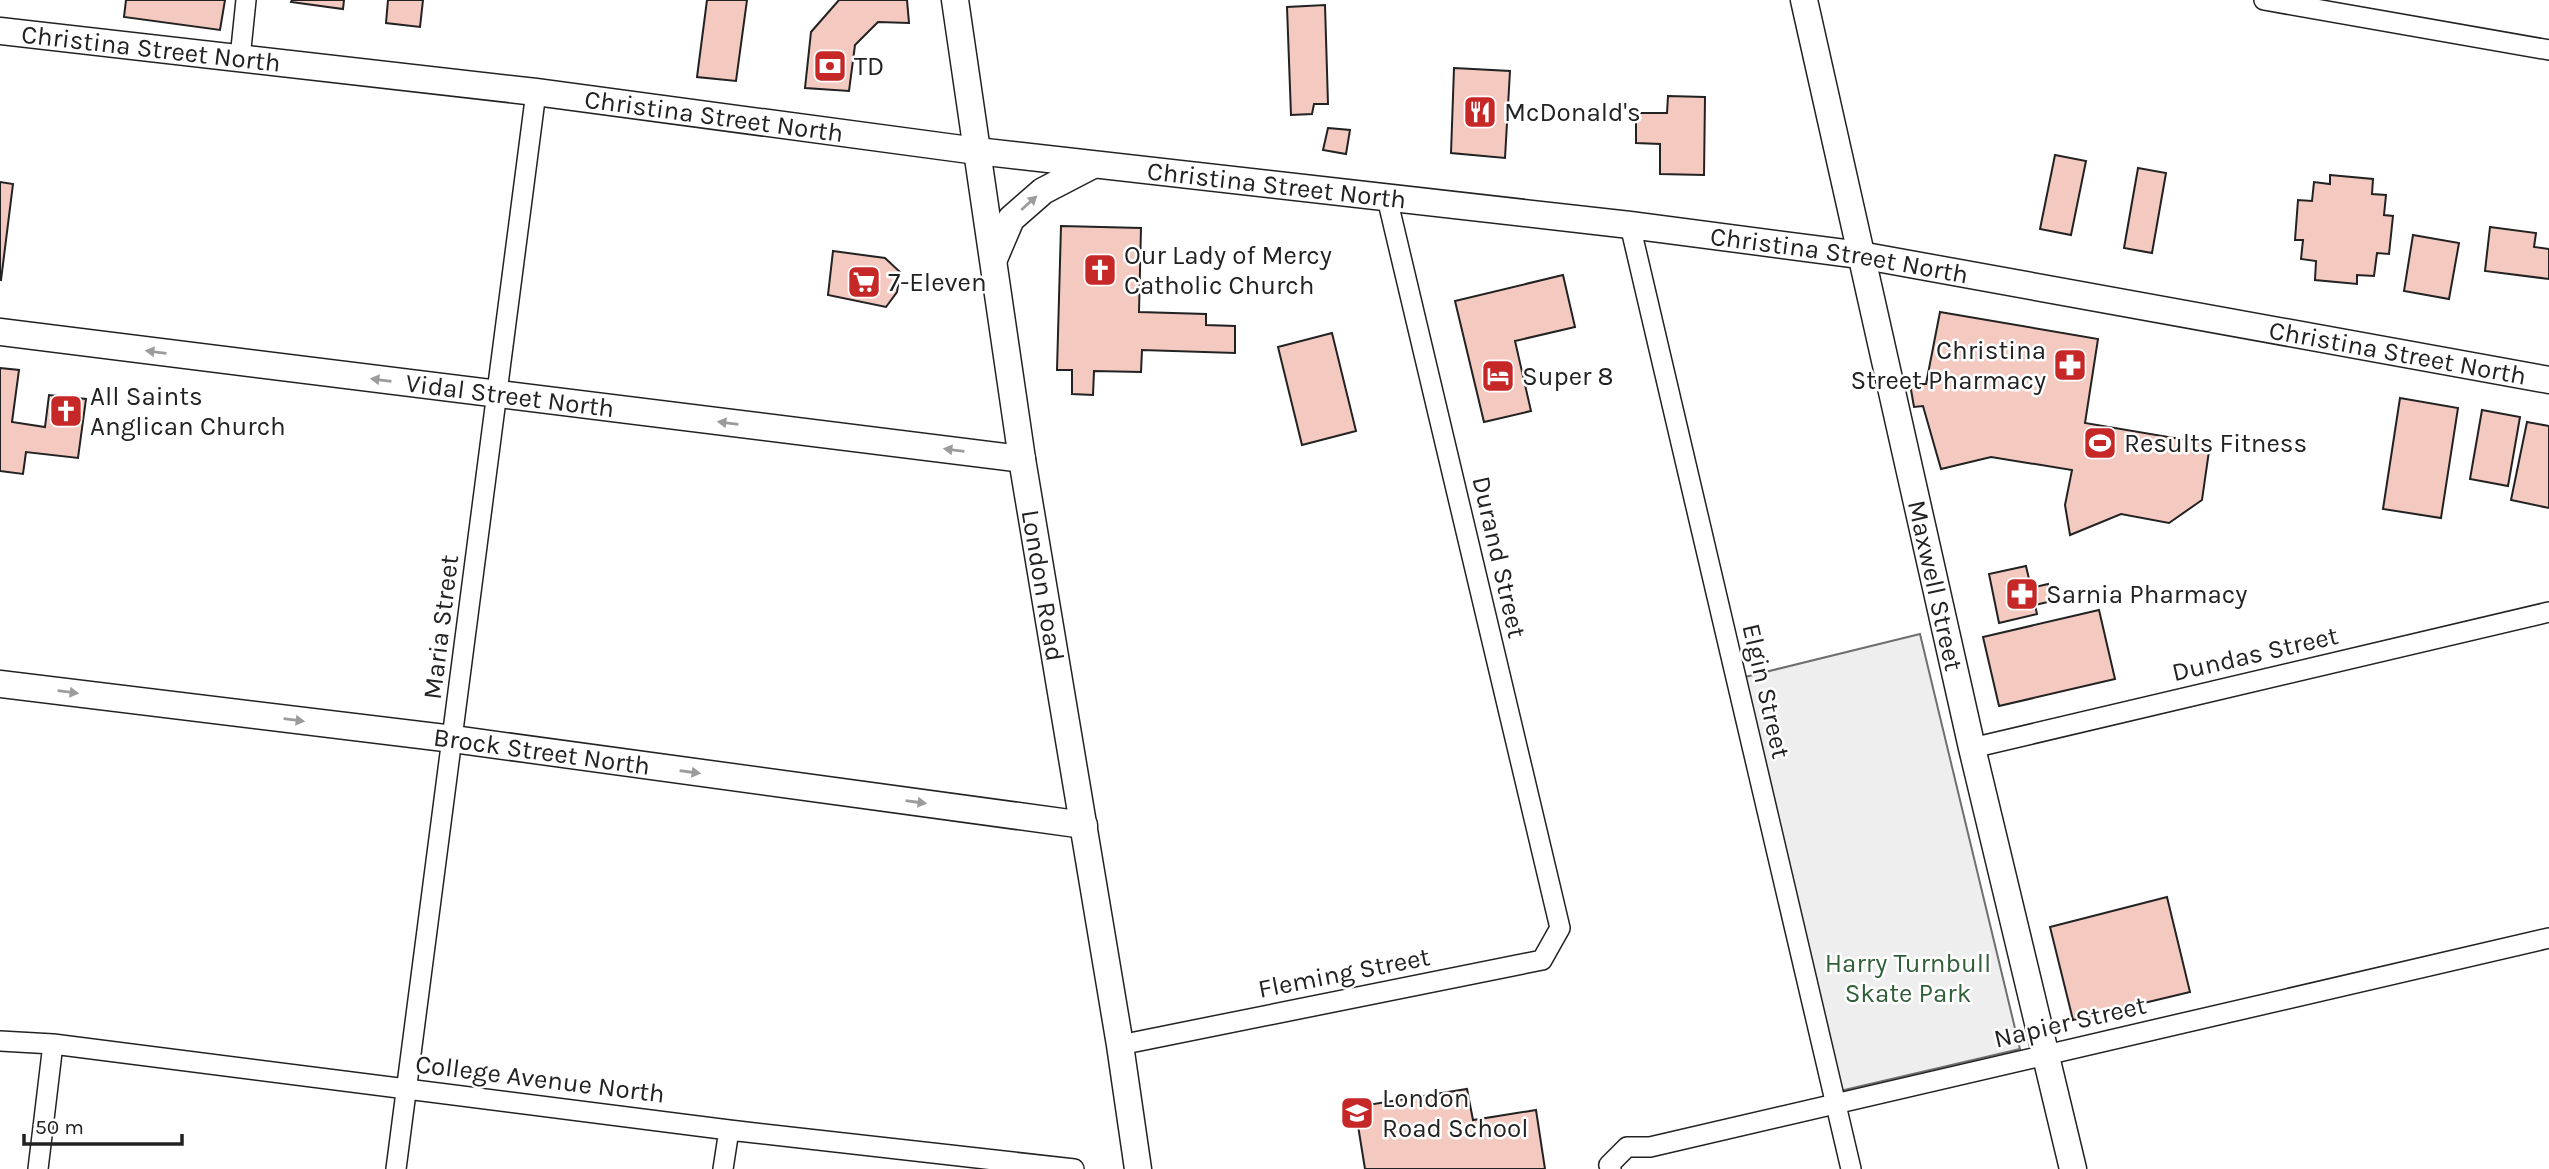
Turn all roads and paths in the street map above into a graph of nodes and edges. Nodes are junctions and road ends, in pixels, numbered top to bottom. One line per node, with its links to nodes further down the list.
1 (246, 0): 7 (street)
2 (955, 0): 9 (main road, London Road)
3 (1804, 0): 13 (main road, Maxwell Street)
4 (2264, 0): 6 (street)
5 (0, 31): 7 (main road, Christina Street North)
6 (2549, 50)
7 (240, 58): 8 (main road, Christina Street North)
8 (536, 92): 9 (main road, Christina Street North); 17 (street, Maria Street)
9 (977, 151): 10 (main road, Christina Street North); 14 (main road, London Road)
10 (1093, 165): 11 (main road, Christina Street North); 14 (main road, one-way to 10)
11 (1387, 198): 12 (main road, Christina Street North); 24 (street, Durand Street)
12 (1630, 225): 13 (main road, Christina Street North); 31 (street, Elgin Street)
13 (1860, 255): 16 (main road, Christina Street North); 22 (main road, Maxwell Street)
14 (993, 260): 18 (main road, London Road)
15 (0, 332): 17 (main road, Vidal Street North, one-way to 15)
16 (2549, 380)
17 (498, 394): 18 (main road, Vidal Street North, one-way to 17); 21 (street, Maria Street)
18 (1021, 459): 23 (main road, London Road)
19 (2549, 611): 22 (street, Dundas Street)
20 (0, 684): 21 (main road, Brock Street North, one-way to 21)
21 (453, 740): 23 (main road, Brock Street North, one-way to 23); 30 (street, Maria Street)
22 (1972, 748): 29 (main road, Maxwell Street)
23 (1084, 825): 28 (main road, London Road)
24 (1560, 928): 28 (street, Fleming Street)
25 (2549, 938): 29 (street, Napier Street)
26 (0, 1041): 27 (street, College Avenue North)
27 (53, 1044): 30 (street, College Avenue North); 34 (street)
28 (1120, 1045): 38 (main road, London Road)
29 (2045, 1055): 31 (street, Napier Street); 40 (main road, Maxwell Street)
30 (407, 1088): 32 (street, College Avenue North); 35 (street, Maria Street)
31 (1836, 1104): 33 (street, Napier Street); 39 (street, Elgin Street)
32 (729, 1130): 36 (street); 37 (street, College Avenue North)
33 (1610, 1167)
34 (38, 1169)
35 (396, 1169)
36 (723, 1169)
37 (1074, 1169)
38 (1138, 1169)
39 (1851, 1169)
40 (2073, 1169)

